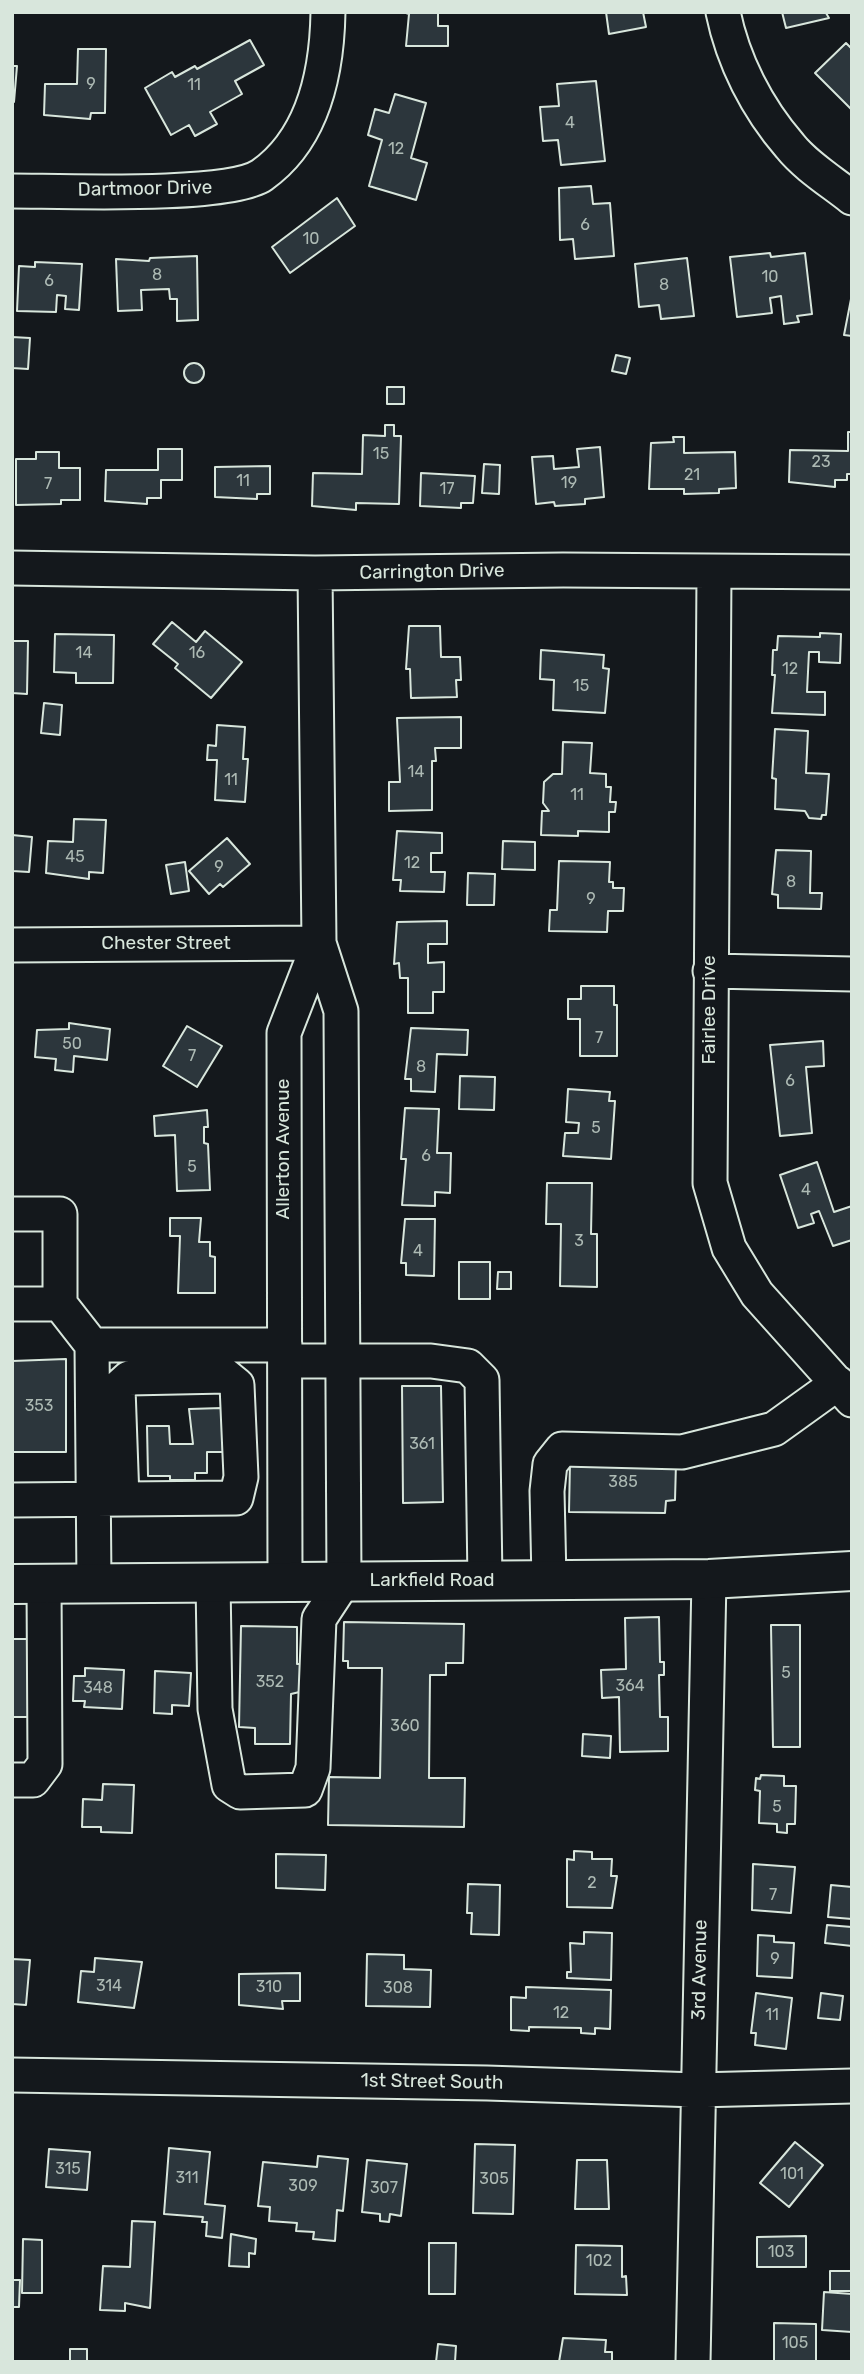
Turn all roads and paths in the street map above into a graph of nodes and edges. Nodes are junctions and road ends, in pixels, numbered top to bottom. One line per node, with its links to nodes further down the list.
1 (328, 12): 3 (street, Dartmoor Drive)
2 (723, 12): 4 (street)
3 (12, 191)
4 (852, 198)
5 (12, 568): 7 (street, Carrington Drive)
6 (852, 572): 8 (street, Carrington Drive)
7 (315, 573): 8 (street, Carrington Drive); 9 (street, Allerton Avenue)
8 (714, 573): 11 (street, Fairlee Drive)
9 (319, 943): 10 (street, Chester Street); 17 (street, Allerton Avenue); 18 (street, Allerton Avenue)
10 (12, 945)
11 (710, 971): 12 (street); 19 (street, Fairlee Drive)
12 (852, 974)
13 (12, 1214): 15 (street)
14 (12, 1304): 15 (street)
15 (60, 1304): 16 (street)
16 (92, 1345): 17 (street); 20 (street)
17 (286, 1353): 18 (street); 27 (street, Allerton Avenue)
18 (344, 1360): 24 (street); 28 (street, Allerton Avenue)
19 (845, 1391): 25 (street)
20 (108, 1499): 20 (street); 21 (street); 29 (street)
21 (12, 1500)
22 (852, 1571): 23 (main road, Larkfield Road)
23 (709, 1579): 25 (main road, Larkfield Road); 34 (street, 3rd Avenue)
24 (485, 1580): 25 (main road, Larkfield Road); 28 (main road, Larkfield Road)
25 (550, 1580)
26 (213, 1581): 27 (main road, Larkfield Road); 28 (street); 29 (main road, Larkfield Road)
27 (285, 1581): 28 (main road, Larkfield Road)
28 (344, 1581)
29 (94, 1583): 30 (main road, Larkfield Road)
30 (28, 1584): 31 (street)
31 (12, 1780)
32 (12, 2075): 34 (street, 1st Street South)
33 (852, 2086): 34 (street, 1st Street South)
34 (697, 2090): 35 (street, 3rd Avenue)
35 (693, 2362)

